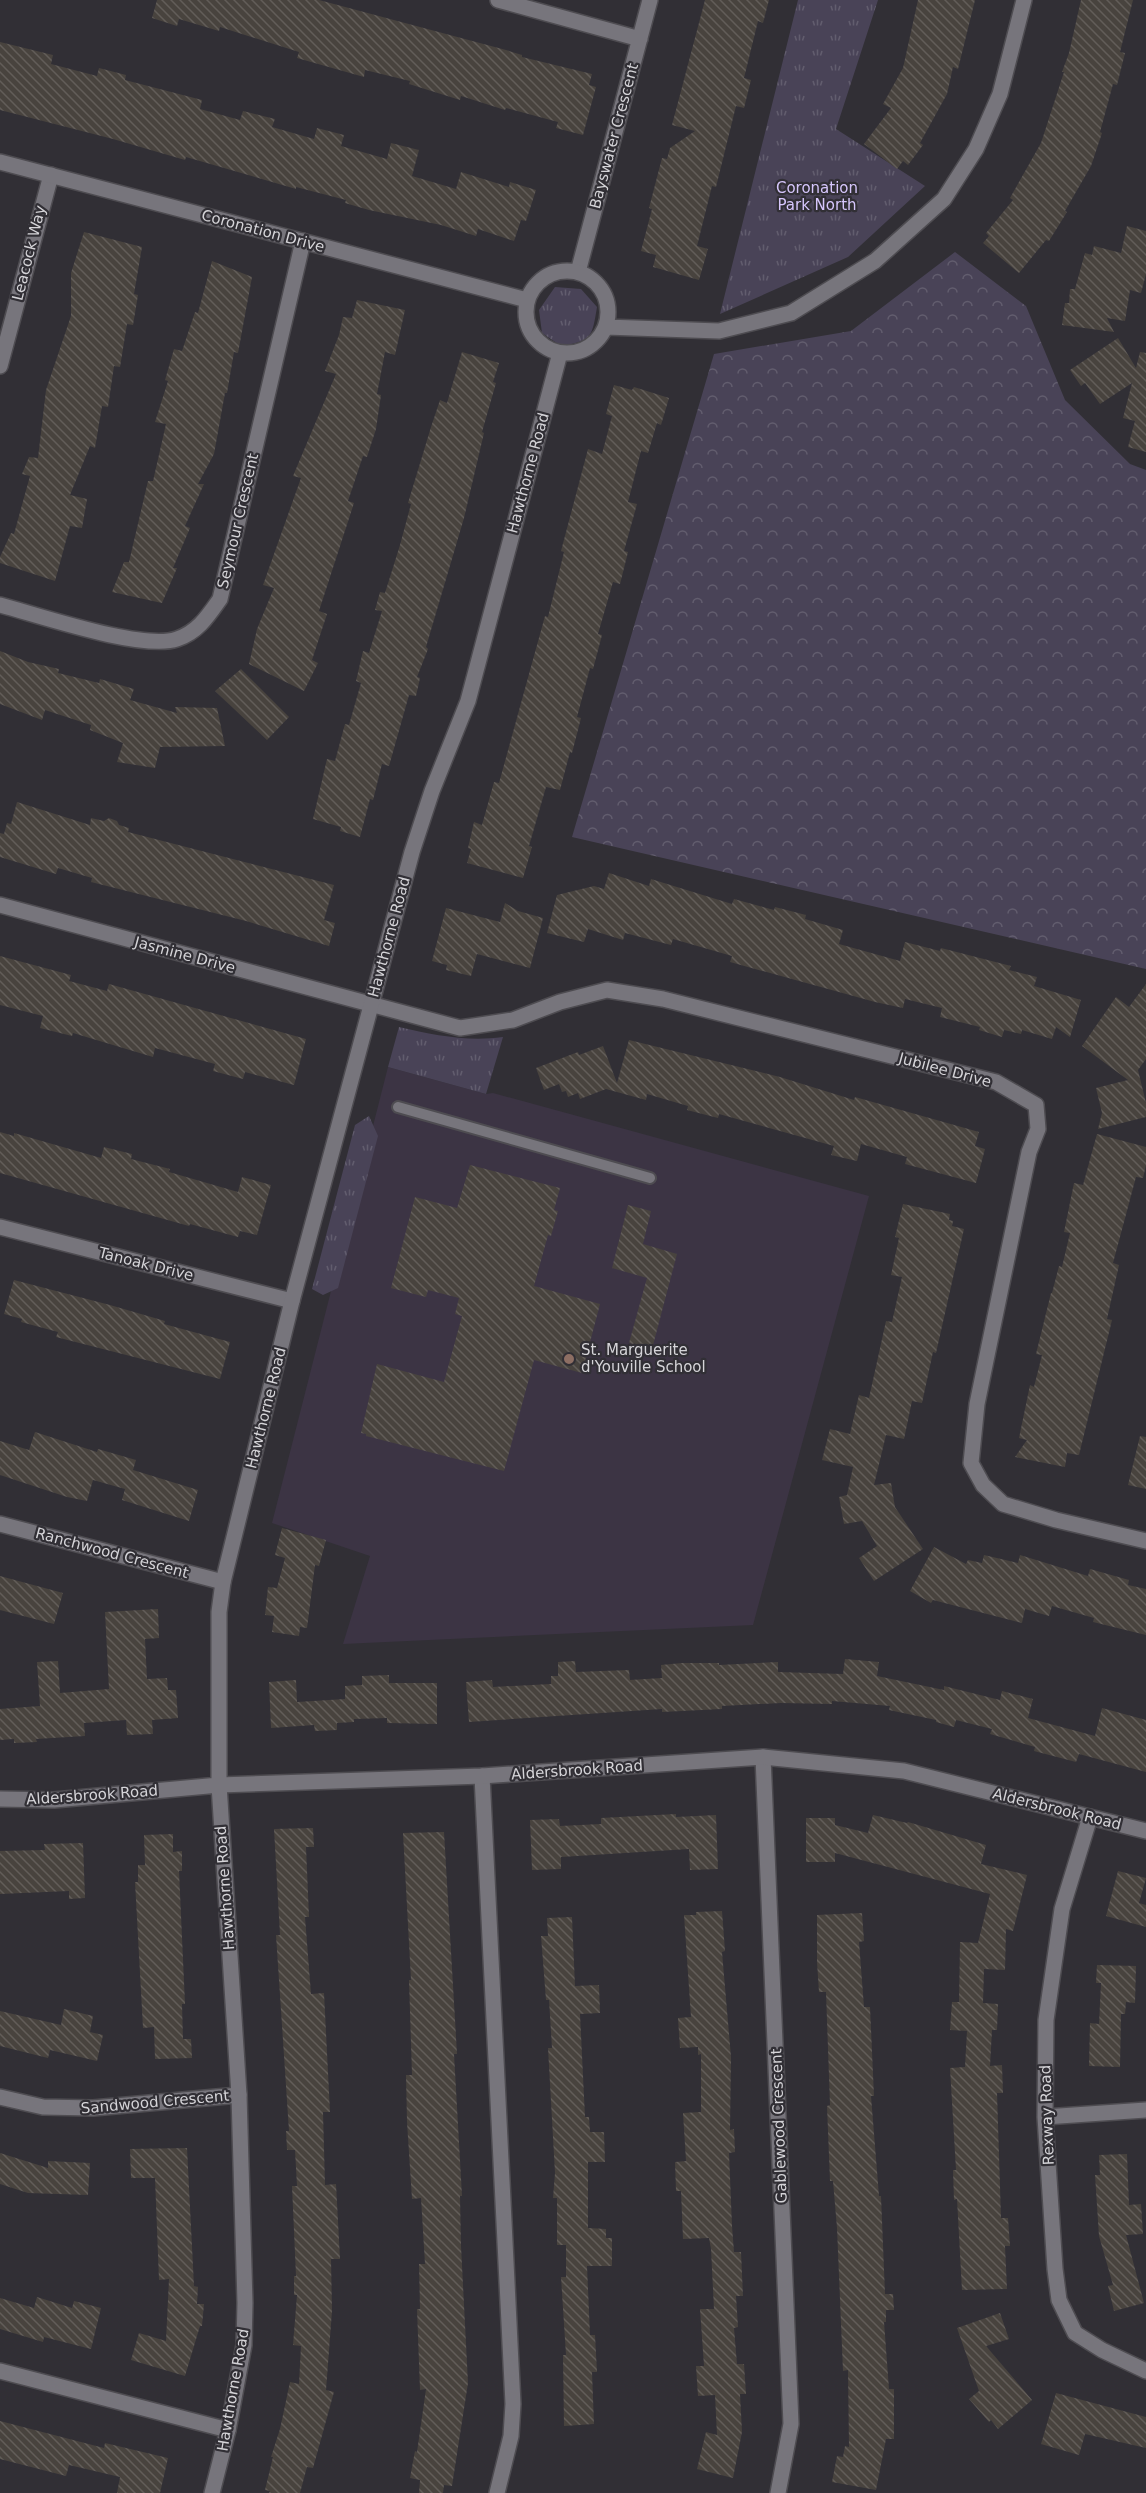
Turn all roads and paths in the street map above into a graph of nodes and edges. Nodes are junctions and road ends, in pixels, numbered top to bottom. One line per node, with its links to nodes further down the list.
1 (498, 0): 4 (street)
2 (650, 0): 4 (street, Bayswater Crescent)
3 (1024, 0): 10 (street)
4 (640, 39): 8 (street, Bayswater Crescent)
5 (0, 162): 6 (street, Coronation Drive)
6 (51, 175): 7 (street, Coronation Drive); 12 (street, Leacock Way)
7 (303, 241): 9 (street, Coronation Drive); 13 (street, Seymour Crescent)
8 (578, 272): 9 (street); 10 (street)
9 (527, 300): 11 (street)
10 (606, 327): 11 (street)
11 (560, 353): 15 (street, Hawthorne Road)
12 (0, 366)
13 (0, 605)
14 (0, 905): 15 (street, Jasmine Drive)
15 (370, 1005): 19 (street, Hawthorne Road); 21 (street, Jubilee Drive)
16 (398, 1107): 17 (lane)
17 (650, 1178)
18 (0, 1227): 19 (street, Tanoak Drive)
19 (292, 1301): 22 (street, Hawthorne Road)
20 (0, 1524): 22 (street, Ranchwood Crescent)
21 (1146, 1541)
22 (223, 1582): 25 (street, Hawthorne Road)
23 (763, 1757): 24 (street, Aldersbrook Road); 27 (street, Aldersbrook Road); 38 (street, Gablewood Crescent)
24 (482, 1776): 25 (street, Aldersbrook Road); 37 (street)
25 (219, 1785): 26 (street, Aldersbrook Road); 29 (street, Hawthorne Road)
26 (0, 1799)
27 (1090, 1817): 28 (street, Aldersbrook Road); 32 (street, Rexway Road)
28 (1146, 1831)
29 (239, 2095): 30 (street, Sandwood Crescent); 35 (street, Hawthorne Road)
30 (0, 2097)
31 (1146, 2110): 32 (street)
32 (1045, 2117): 34 (street, Rexway Road)
33 (0, 2371): 35 (street)
34 (1146, 2371)
35 (228, 2430): 36 (street, Hawthorne Road)
36 (212, 2493)
37 (497, 2493)
38 (778, 2493)

